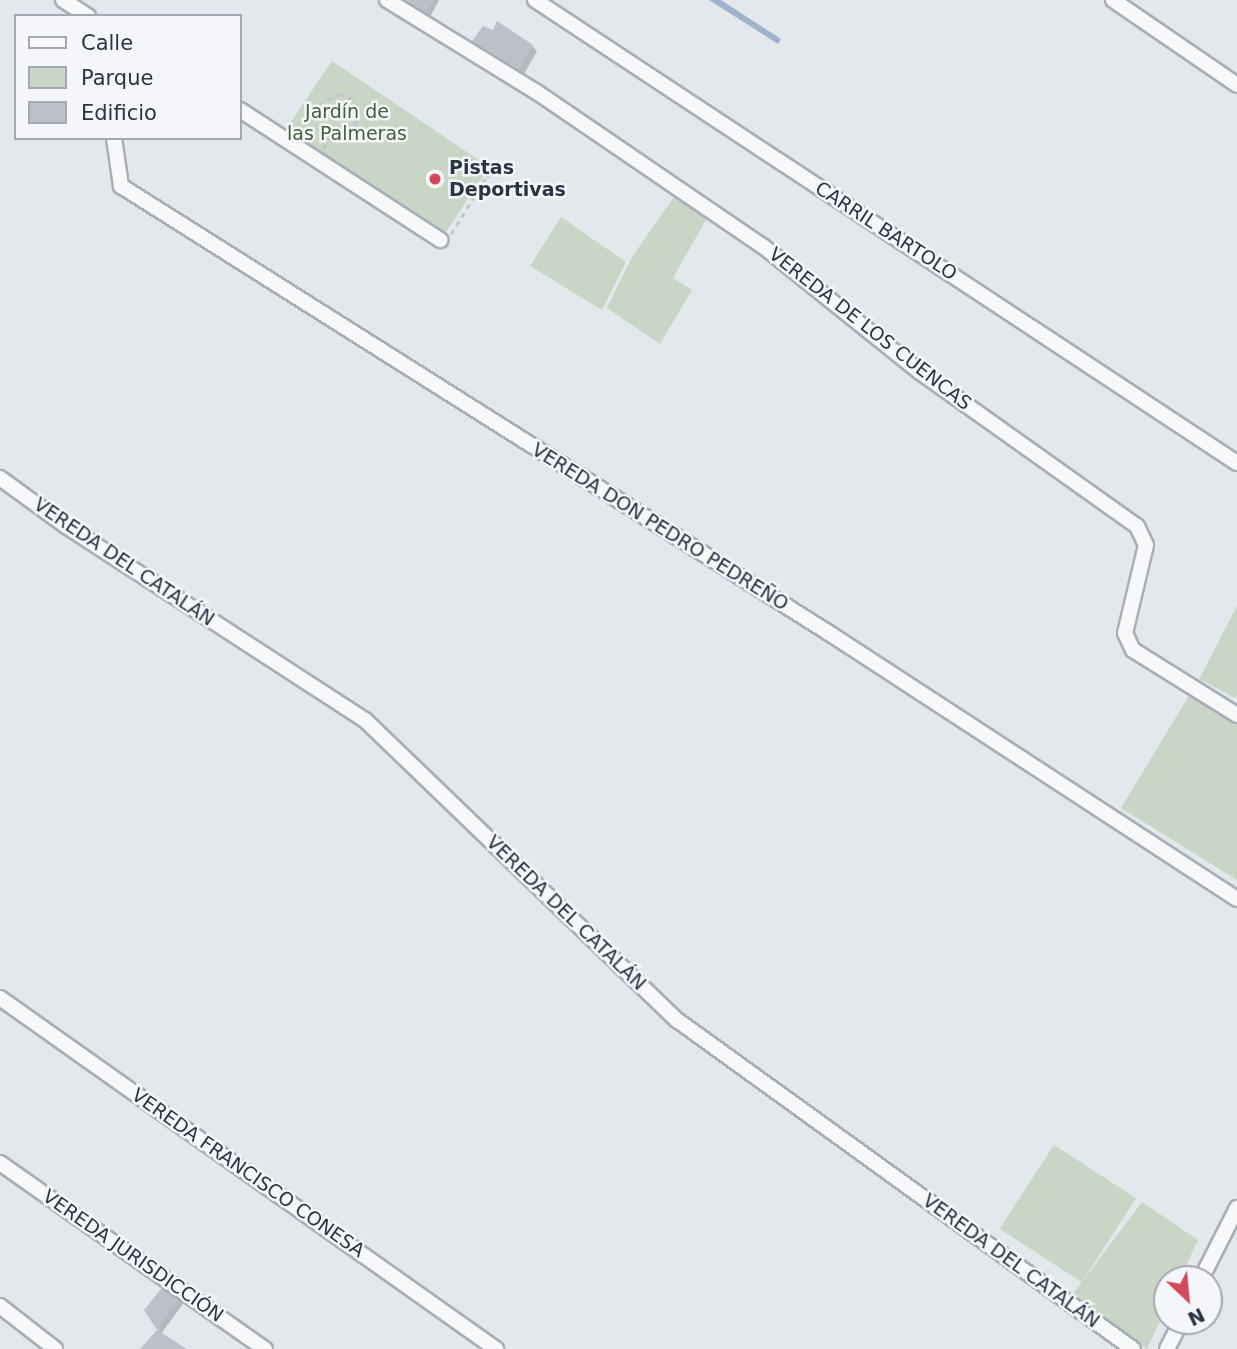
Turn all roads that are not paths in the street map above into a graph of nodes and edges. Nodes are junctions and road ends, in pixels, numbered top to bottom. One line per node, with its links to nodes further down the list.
1 (63, 0): 5 (street)
2 (387, 0): 12 (street, VEREDA DE LOS CUENCAS)
3 (535, 0): 10 (street, CARRIL BARTOLO)
4 (1113, 0): 6 (street)
5 (85, 14)
6 (1237, 85)
7 (242, 111): 9 (street)
8 (114, 140): 13 (street, VEREDA DON PEDRO PEDREÑO)
9 (443, 242)
10 (1237, 463)
11 (0, 478): 22 (street, VEREDA DEL CATALÁN)
12 (1237, 715)
13 (1237, 899)
14 (0, 998): 21 (street, VEREDA FRANCISCO CONESA)
15 (0, 1163): 20 (street, VEREDA JURISDICCIÓN)
16 (1237, 1208): 17 (street)
17 (1208, 1265)
18 (0, 1306): 19 (street)
19 (54, 1349)
20 (265, 1349)
21 (496, 1349)
22 (1133, 1349)

